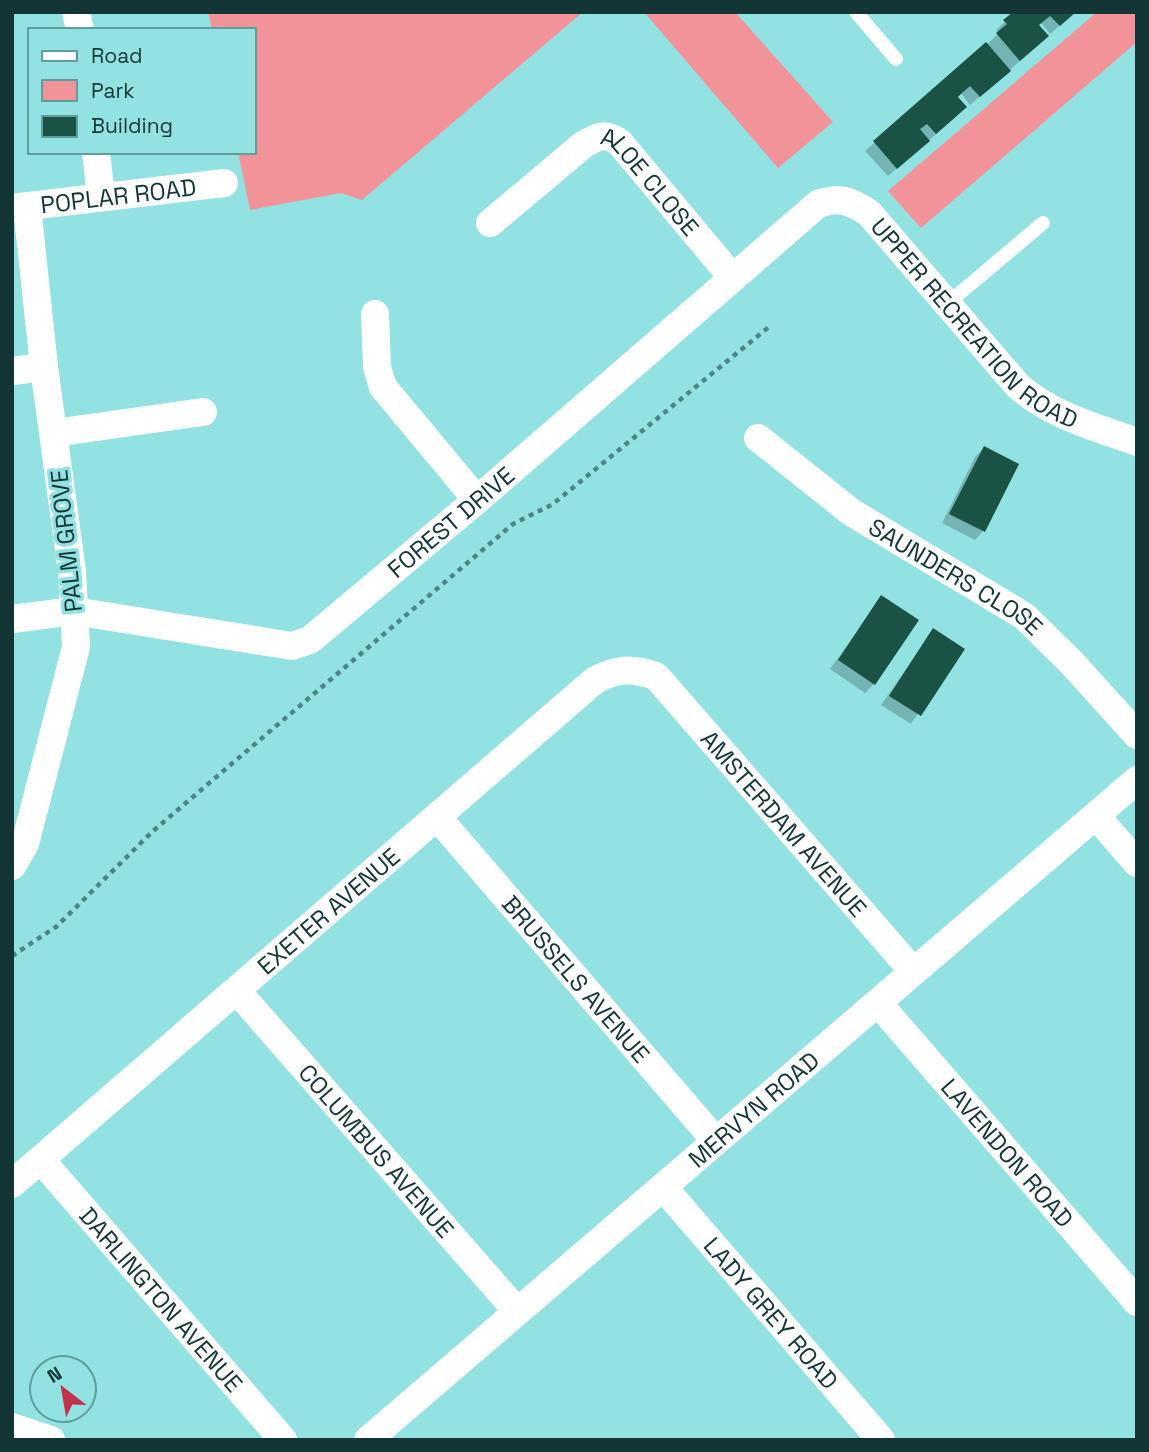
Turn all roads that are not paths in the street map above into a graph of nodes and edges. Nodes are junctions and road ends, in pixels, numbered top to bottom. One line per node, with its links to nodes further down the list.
1 (856, 12): 2 (lane)
2 (896, 59)
3 (96, 154): 5 (street)
4 (224, 183): 5 (street, POPLAR ROAD)
5 (102, 196): 7 (street, POPLAR ROAD)
6 (818, 204): 10 (street, FOREST DRIVE); 11 (street, UPPER RECREATION ROAD)
7 (20, 207): 13 (street, PALM GROVE)
8 (490, 223): 10 (street, ALOE CLOSE)
9 (1043, 223): 11 (lane)
10 (732, 277): 19 (street, FOREST DRIVE)
11 (947, 304): 18 (street, UPPER RECREATION ROAD)
12 (375, 314): 19 (street)
13 (44, 367): 14 (street); 16 (street, PALM GROVE)
14 (12, 371)
15 (203, 412): 16 (street)
16 (54, 433): 20 (street, PALM GROVE)
17 (758, 438): 23 (street, SAUNDERS CLOSE)
18 (1137, 442)
19 (477, 500): 20 (street, FOREST DRIVE)
20 (75, 611): 21 (street, FOREST DRIVE); 28 (street, PALM GROVE)
21 (12, 619)
22 (656, 676): 26 (street, EXETER AVENUE); 29 (street, AMSTERDAM AVENUE)
23 (1137, 734)
24 (1137, 780): 25 (street, MERVYN ROAD)
25 (1096, 816): 27 (street); 29 (street, MERVYN ROAD)
26 (438, 818): 30 (street, EXETER AVENUE); 32 (street, BRUSSELS AVENUE)
27 (1137, 863)
28 (12, 866)
29 (913, 971): 31 (street, MERVYN ROAD)
30 (237, 991): 33 (street, EXETER AVENUE); 37 (street, COLUMBUS AVENUE)
31 (878, 1003): 32 (street, MERVYN ROAD); 36 (street, LAVENDON ROAD)
32 (715, 1140): 35 (street, MERVYN ROAD)
33 (41, 1160): 34 (street, EXETER AVENUE); 40 (street, DARLINGTON AVENUE)
34 (12, 1184)
35 (663, 1187): 37 (street, MERVYN ROAD); 42 (street, LADY GREY ROAD)
36 (1137, 1302)
37 (517, 1311): 41 (street, MERVYN ROAD)
38 (12, 1427): 39 (street)
39 (51, 1440)
40 (283, 1440)
41 (368, 1440)
42 (881, 1440)

